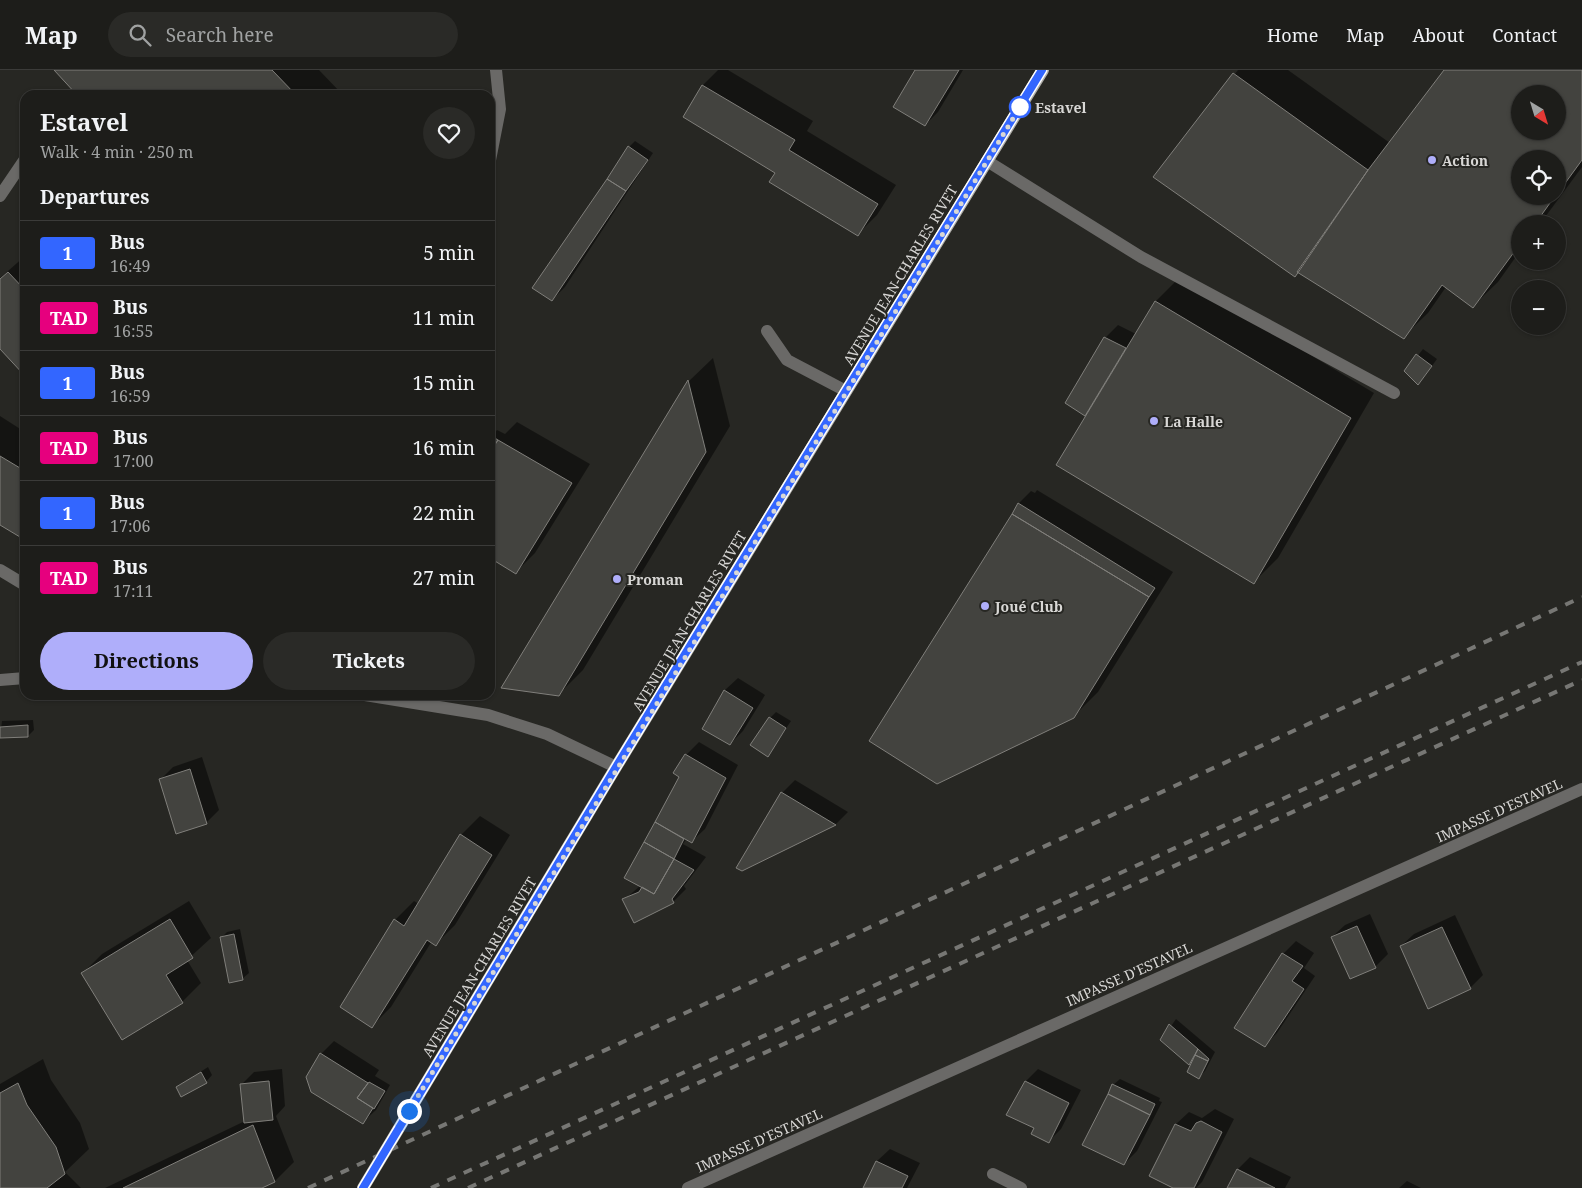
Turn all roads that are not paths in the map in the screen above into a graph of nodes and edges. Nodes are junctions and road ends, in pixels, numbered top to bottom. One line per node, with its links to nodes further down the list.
1 (496, 70): 3 (street)
2 (1042, 70): 4 (main road, AVENUE JEAN-CHARLES RIVET)
3 (495, 134)
4 (987, 160): 8 (main road, AVENUE JEAN-CHARLES RIVET); 9 (street)
5 (20, 166): 6 (street)
6 (0, 196)
7 (767, 331): 8 (street)
8 (846, 391): 15 (main road, AVENUE JEAN-CHARLES RIVET)
9 (1394, 393)
10 (0, 570): 11 (street)
11 (20, 582)
12 (20, 678): 13 (street)
13 (0, 680)
14 (396, 700): 15 (street)
15 (616, 767): 18 (main road, AVENUE JEAN-CHARLES RIVET)
16 (1582, 789): 19 (street, IMPASSE D'ESTAVEL)
17 (993, 1174): 20 (street)
18 (362, 1188)
19 (688, 1188)
20 (1021, 1188)

